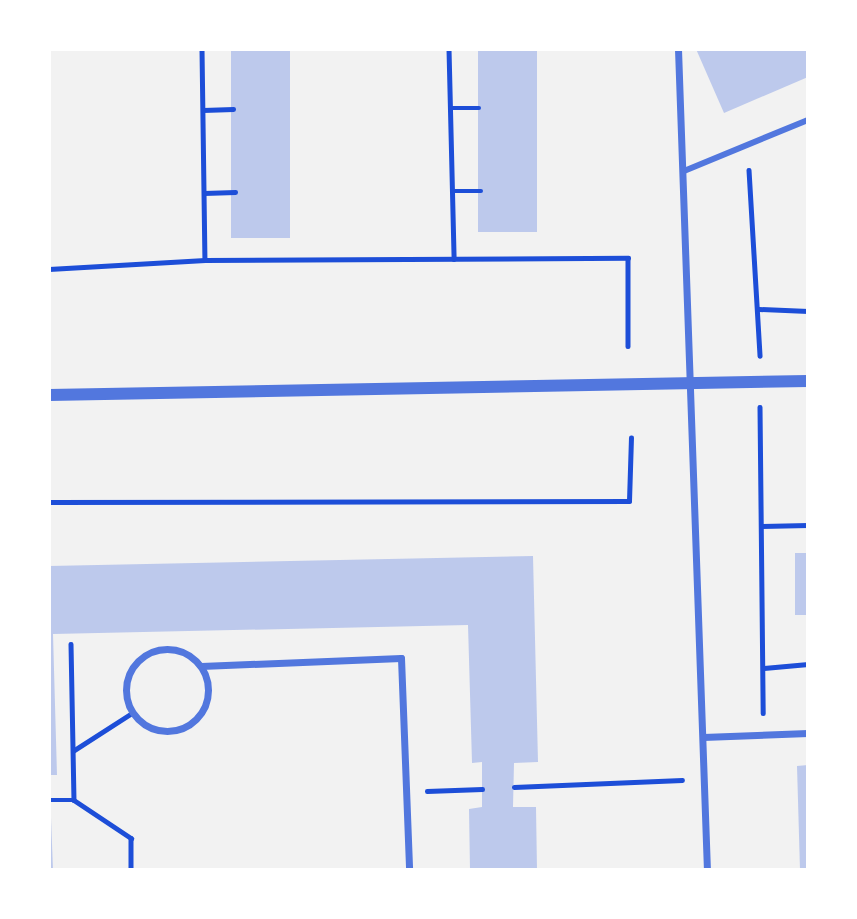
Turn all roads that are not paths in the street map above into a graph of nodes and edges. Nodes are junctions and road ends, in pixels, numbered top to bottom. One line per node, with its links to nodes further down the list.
1 (678, 49): 3 (street)
2 (808, 120): 3 (street)
3 (684, 171): 5 (street)
4 (808, 381): 5 (street)
5 (691, 382): 6 (street); 9 (street)
6 (49, 395)
7 (201, 666): 7 (street); 10 (street)
8 (808, 733): 9 (street)
9 (703, 737): 11 (street)
10 (409, 870)
11 (707, 870)

